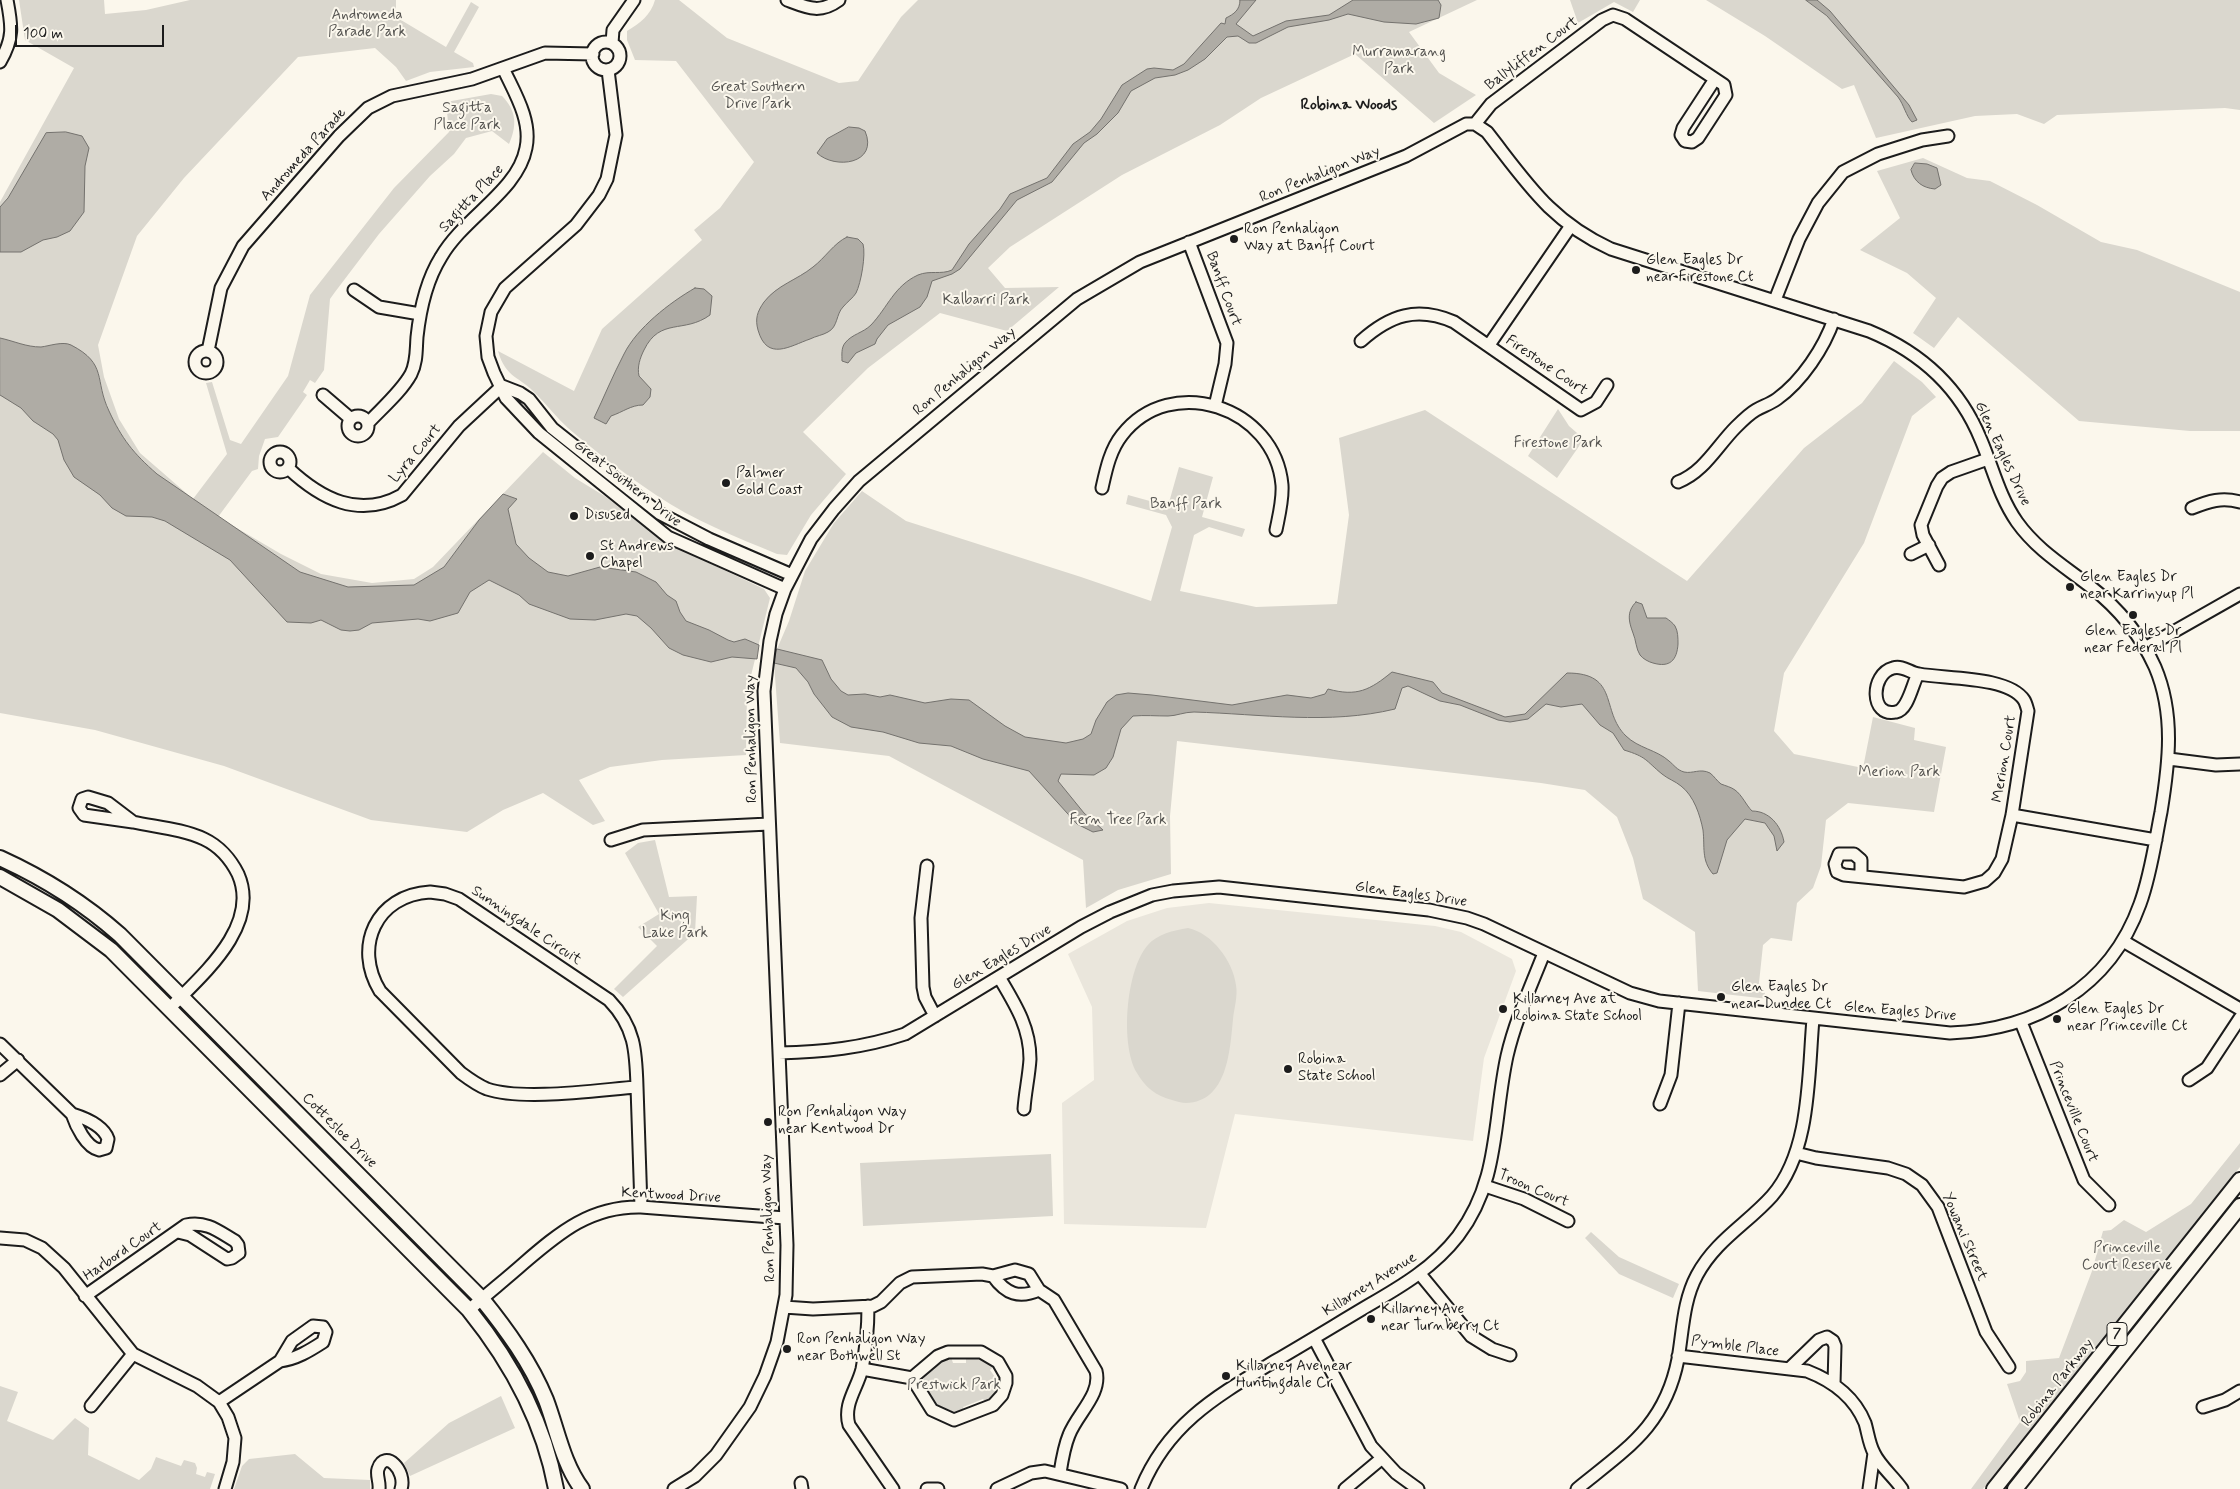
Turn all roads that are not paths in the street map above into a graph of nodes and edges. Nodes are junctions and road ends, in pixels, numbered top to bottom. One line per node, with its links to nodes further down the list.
1 (8, 0): 7 (street)
2 (634, 0): 5 (street)
3 (787, 0): 4 (street)
4 (839, 0)
5 (612, 44): 6 (street); 9 (street)
6 (593, 54): 8 (street, Andromeda Parade); 9 (street)
7 (0, 62)
8 (503, 68): 17 (street, Sagitta Place); 21 (street, Andromeda Parade)
9 (608, 70): 22 (street, Great Southern Drive)
10 (1715, 80): 10 (street); 11 (street, Ballyliffen Court)
11 (1475, 124): 13 (street, Glen Eagles Drive); 14 (street, Ron Penhaligon Way)
12 (1948, 136): 16 (street)
13 (1570, 227): 16 (street, Glen Eagles Drive); 20 (street, Firestone Court)
14 (1189, 242): 25 (street, Banff Court); 38 (street, Ron Penhaligon Way)
15 (354, 290): 17 (street)
16 (1775, 300): 18 (street, Glen Eagles Drive)
17 (420, 314): 27 (street, Sagitta Place)
18 (1834, 319): 28 (street, Glen Eagles Drive); 30 (street)
19 (1360, 341): 20 (street, Firestone Court)
20 (1489, 345): 23 (street, Firestone Court)
21 (208, 351)
22 (502, 386): 29 (street, Lyra Court); 38 (street, Great Southern Drive); 39 (street, Great Southern Drive)
23 (1607, 386)
24 (323, 396): 26 (street)
25 (1215, 406): 31 (street); 34 (street)
26 (351, 418): 27 (street); 27 (street)
27 (368, 423)
28 (1988, 459): 35 (street); 41 (street, Glen Eagles Drive)
29 (288, 468)
30 (1678, 482)
31 (1102, 488)
32 (2240, 502): 33 (street)
33 (2192, 508)
34 (1276, 530)
35 (1929, 546): 36 (street); 37 (street)
36 (1911, 554)
37 (1939, 565)
38 (792, 574): 39 (street, Ron Penhaligon Way)
39 (786, 589): 47 (street, Ron Penhaligon Way)
40 (2240, 594): 41 (street)
41 (2145, 648): 43 (street, Glen Eagles Drive)
42 (1918, 674): 45 (street, Merion Court)
43 (2169, 759): 44 (street); 49 (street, Glen Eagles Drive)
44 (2240, 764)
45 (2012, 815): 49 (street, Merion Court); 52 (street, Merion Court)
46 (134, 822): 57 (street)
47 (769, 824): 48 (street); 66 (street, Ron Penhaligon Way)
48 (611, 840)
49 (2156, 840): 54 (street, Glen Eagles Drive)
50 (0, 858): 57 (main road, Cottesloe Drive)
51 (926, 866): 61 (street)
52 (1860, 876)
53 (0, 877): 59 (main road)
54 (2123, 941): 60 (street); 64 (street, Glen Eagles Drive)
55 (1544, 953): 56 (street, Glen Eagles Drive); 58 (street, Glen Eagles Drive); 76 (street, Killarney Avenue)
56 (999, 977): 61 (street, Glen Eagles Drive); 72 (street)
57 (182, 996): 59 (street); 88 (main road, Cottesloe Drive)
58 (1679, 1003): 63 (street, Glen Eagles Drive); 71 (street)
59 (170, 1008): 91 (main road)
60 (2240, 1009)
61 (935, 1016): 66 (street, Glen Eagles Drive)
62 (2240, 1018): 69 (street)
63 (1813, 1019): 64 (street, Glen Eagles Drive); 74 (street)
64 (2020, 1022): 77 (street, Princeville Court)
65 (0, 1044): 67 (street)
66 (779, 1053): 80 (street, Ron Penhaligon Way)
67 (18, 1060): 68 (street); 73 (street)
68 (0, 1075)
69 (2189, 1080)
70 (637, 1088): 70 (street, Sunningdale Circuit); 79 (street, Sunningdale Circuit)
71 (1660, 1104)
72 (1024, 1109)
73 (72, 1114)
74 (1796, 1153): 95 (street); 97 (street, Yowani Street)
75 (2240, 1180): 128 (main road, Robina Parkway / 7)
76 (1485, 1186): 81 (street, Troon Court); 84 (street, Killarney Avenue)
77 (2109, 1205)
78 (2240, 1206): 129 (main road, 7)
79 (641, 1207): 80 (street, Kentwood Drive); 88 (street, Kentwood Drive)
80 (786, 1218): 90 (street, Ron Penhaligon Way)
81 (1568, 1221)
82 (178, 1232): 82 (street, Harbord Court); 87 (street, Harbord Court)
83 (0, 1238): 87 (street)
84 (1420, 1274): 92 (street, Killarney Avenue); 94 (street)
85 (993, 1276): 86 (street); 86 (street); 89 (street)
86 (1039, 1290): 108 (street)
87 (85, 1296): 93 (street)
88 (482, 1299): 91 (street, Kentwood Drive); 114 (main road, Cottesloe Drive)
89 (868, 1306): 90 (street); 99 (street)
90 (784, 1308): 109 (street, Ron Penhaligon Way)
91 (469, 1310): 113 (main road)
92 (1314, 1338): 107 (street); 122 (street, Killarney Avenue)
93 (132, 1354): 103 (street); 104 (street)
94 (1510, 1355)
95 (1678, 1356): 98 (street, Pymble Place); 125 (street)
96 (280, 1361): 103 (street)
97 (2009, 1367)
98 (1789, 1368): 101 (street, Pymble Place); 101 (street, Pymble Place)
99 (862, 1369): 100 (street); 117 (street)
100 (912, 1378): 100 (street)
101 (1834, 1384): 106 (street, Pymble Place)
102 (2240, 1391): 105 (street)
103 (219, 1402): 110 (street)
104 (91, 1406)
105 (2203, 1407)
106 (1874, 1453): 126 (street, Pymble Place); 127 (street, Pymble Place)
107 (1381, 1459): 123 (street); 124 (street)
108 (1060, 1473): 120 (street); 121 (street)
109 (695, 1476): 115 (street, Ron Penhaligon Way); 116 (street, Ron Penhaligon Way)
110 (225, 1489)
111 (379, 1489): 112 (street)
112 (401, 1489)
113 (556, 1489)
114 (582, 1489)
115 (674, 1489)
116 (686, 1489)
117 (893, 1489)
118 (927, 1489): 119 (street)
119 (938, 1489)
120 (997, 1489)
121 (1121, 1489)
122 (1141, 1489)
123 (1345, 1489)
124 (1418, 1489)
125 (1577, 1489)
126 (1869, 1489)
127 (1902, 1489)
128 (1994, 1489)
129 (2015, 1489)

